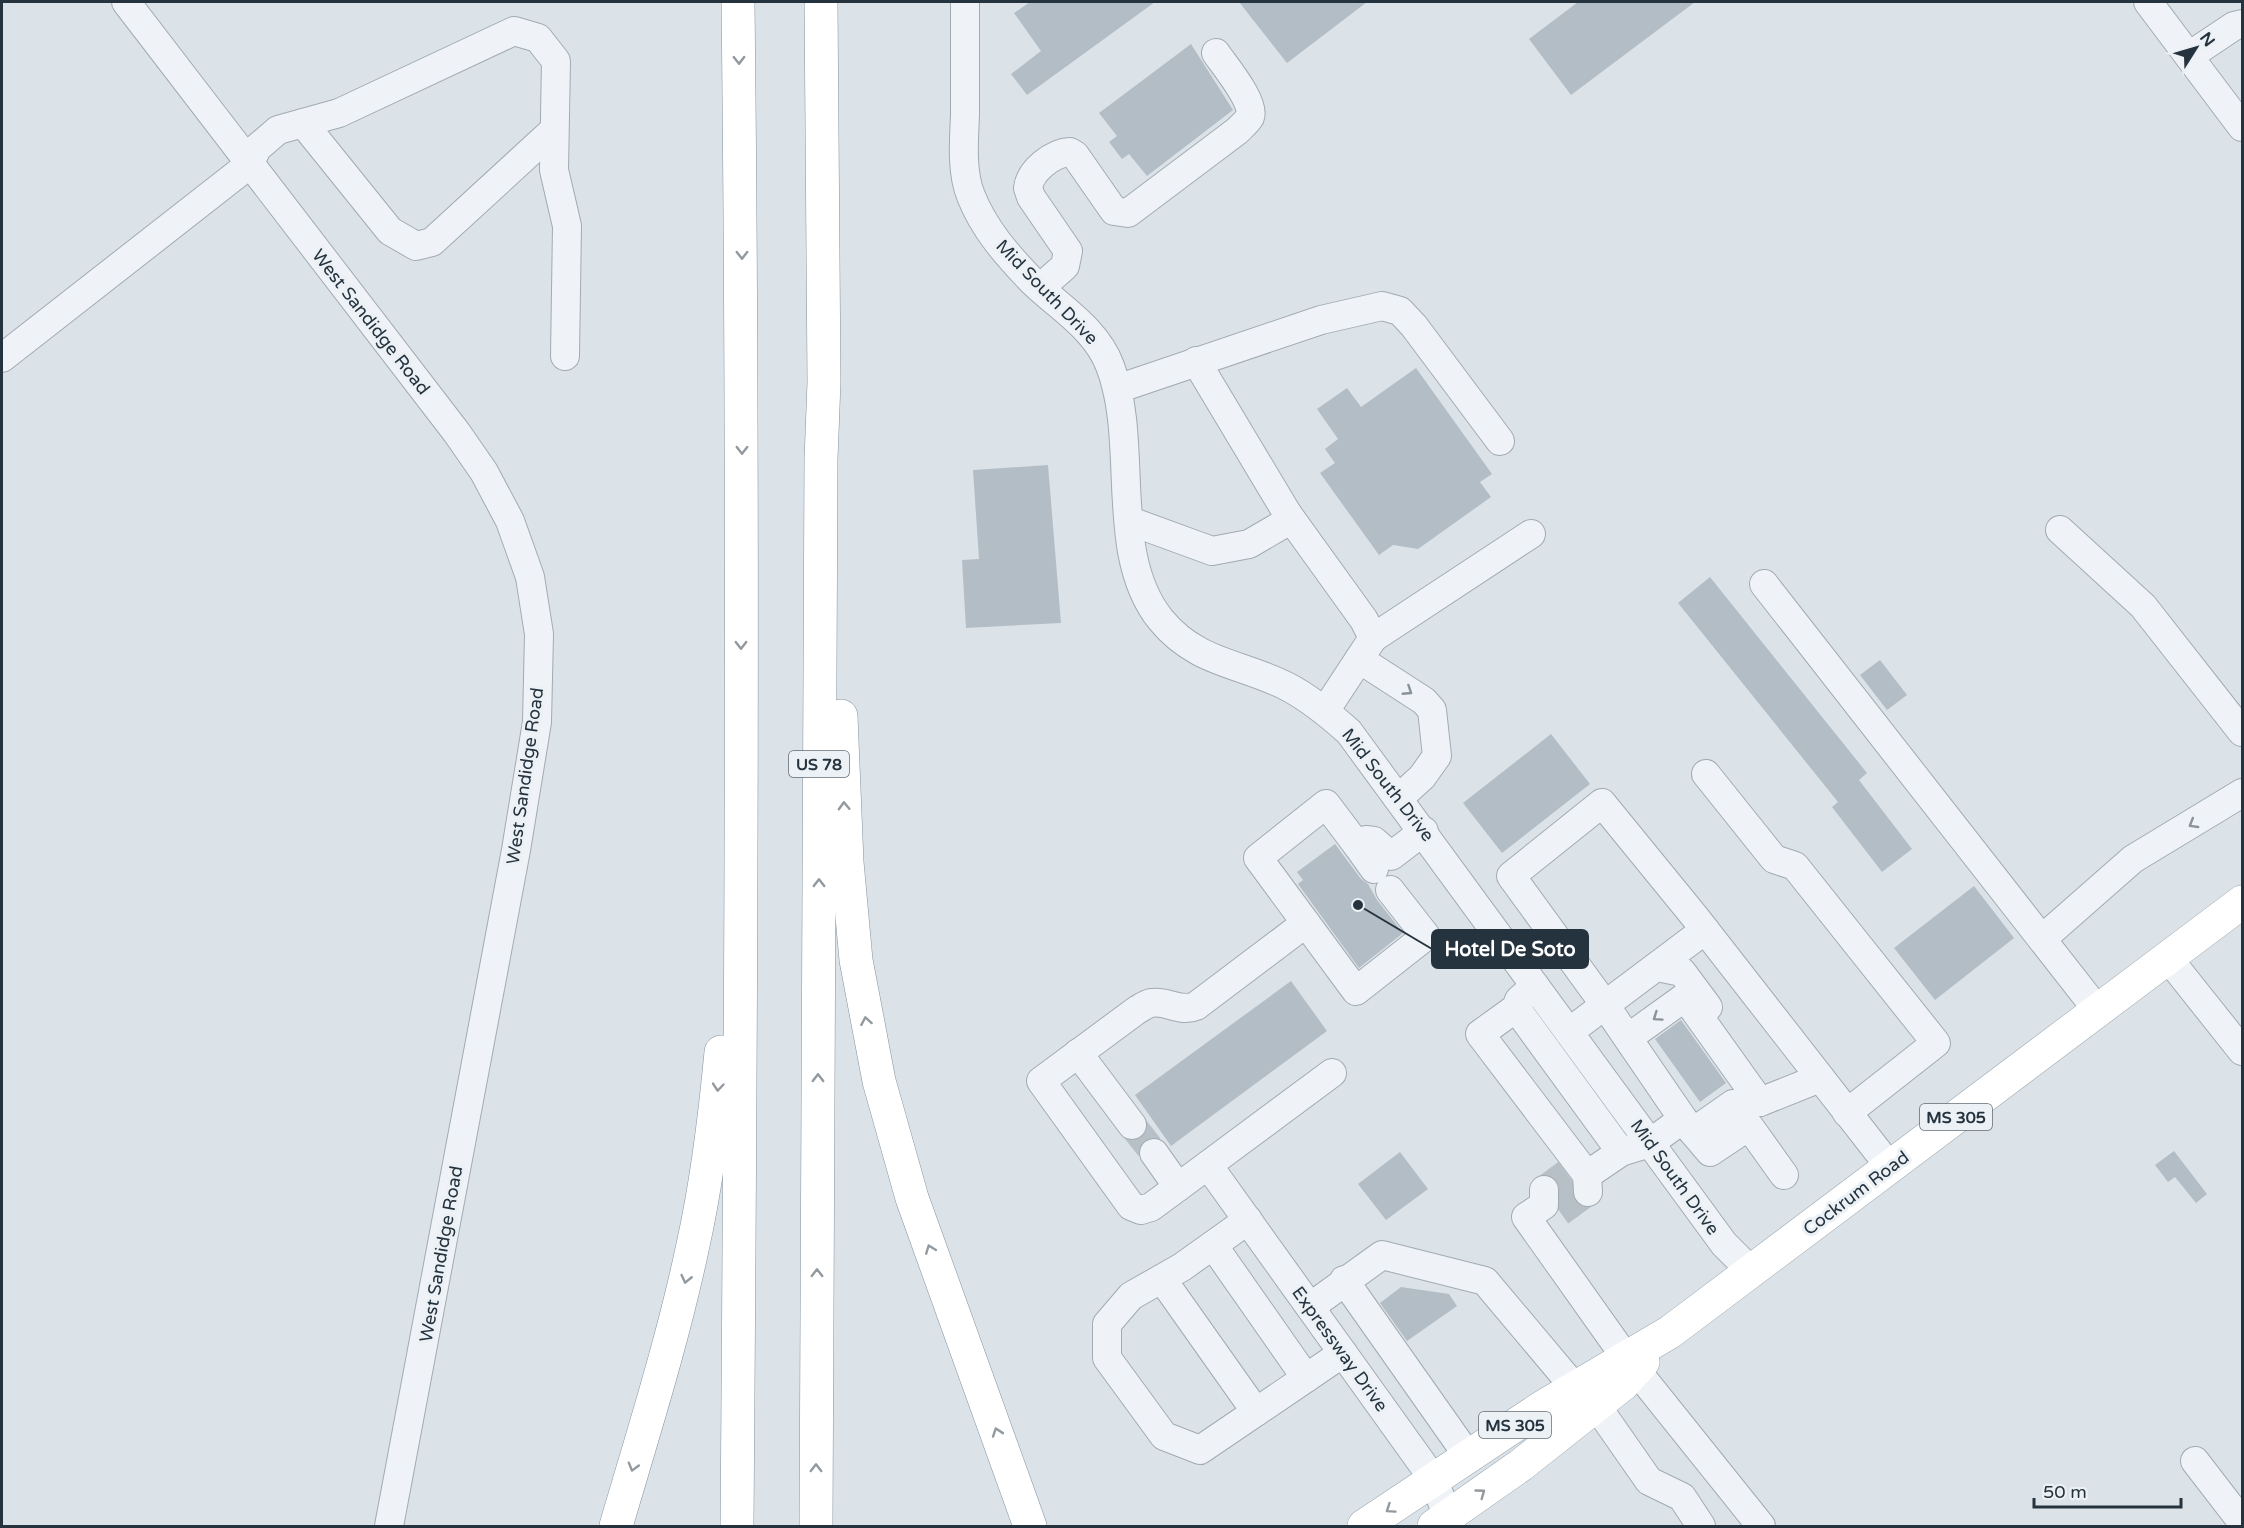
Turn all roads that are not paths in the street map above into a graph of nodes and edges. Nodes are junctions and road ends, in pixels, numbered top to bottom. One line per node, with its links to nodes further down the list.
1 (126, 2): 12 (street, West Sandidge Road)
2 (738, 2): 35 (main road, one-way to 35)
3 (821, 2): 19 (main road, US 78)
4 (965, 2): 13 (street, Mid South Drive)
5 (2148, 2): 8 (street)
6 (2242, 24): 8 (street)
7 (1216, 53): 13 (street)
8 (2189, 56): 10 (street)
9 (303, 123): 11 (street); 11 (street); 12 (street)
10 (2242, 127)
11 (554, 130): 14 (street)
12 (250, 164): 15 (street); 81 (street, West Sandidge Road)
13 (1040, 288): 17 (street, Mid South Drive)
14 (565, 356)
15 (2, 358)
16 (1197, 361): 17 (street); 18 (street); 20 (street)
17 (1117, 389): 21 (street, Mid South Drive)
18 (1500, 441)
19 (821, 459): 77 (main road, one-way to 19); 84 (main road, US 78, one-way to 19)
20 (1287, 513): 21 (street); 25 (street)
21 (1130, 521): 26 (street, Mid South Drive)
22 (2060, 530): 27 (street)
23 (1531, 534): 25 (street)
24 (1764, 584): 39 (street)
25 (1366, 648): 26 (street); 30 (street, one-way to 30)
26 (1325, 711): 30 (street, Mid South Drive)
27 (2242, 732)
28 (1706, 774): 53 (street)
29 (2242, 793): 39 (street, one-way to 39)
30 (1399, 798): 31 (street, Mid South Drive)
31 (1424, 831): 33 (street); 36 (street, Mid South Drive)
32 (1511, 876): 36 (street); 38 (street); 43 (street)
33 (1388, 878): 37 (street); 37 (street)
34 (2242, 902): 40 (main road, Cockrum Road / MS 305)
35 (741, 904): 82 (main road, one-way to 82); 83 (main road)
36 (1476, 904): 42 (street, Mid South Drive)
37 (1306, 923): 49 (street)
38 (1705, 930): 41 (street); 51 (street)
39 (2042, 939): 45 (street)
40 (2168, 958): 45 (main road, Cockrum Road / MS 305); 48 (street)
41 (1656, 967): 43 (street); 52 (street)
42 (1535, 986): 44 (street); 46 (street, Mid South Drive)
43 (1605, 1005): 46 (street); 47 (street)
44 (1516, 1008): 57 (street); 57 (street)
45 (2098, 1011): 59 (main road, Cockrum Road / MS 305)
46 (1569, 1032): 56 (street, Mid South Drive)
47 (1628, 1038): 52 (street, one-way to 47); 55 (street)
48 (2242, 1051)
49 (1078, 1053): 54 (street); 62 (street)
50 (1332, 1074): 60 (street)
51 (1820, 1078): 52 (street); 53 (street)
52 (1754, 1107): 55 (street); 61 (street)
53 (1847, 1113): 59 (street)
54 (1132, 1125)
55 (1688, 1126): 56 (street)
56 (1650, 1143): 57 (street); 66 (street, Mid South Drive)
57 (1621, 1152)
58 (1154, 1153): 62 (street)
59 (1890, 1167): 66 (main road, Cockrum Road / MS 305)
60 (1216, 1175): 62 (street); 64 (street, Expressway Drive)
61 (1785, 1175)
62 (1178, 1187)
63 (1550, 1201): 71 (street)
64 (1248, 1220): 65 (street); 69 (street, Expressway Drive)
65 (1213, 1245): 67 (street); 72 (street)
66 (1751, 1271): 71 (main road, Cockrum Road / MS 305)
67 (1162, 1279): 74 (street); 74 (street)
68 (1344, 1280): 69 (street); 73 (street); 75 (street)
69 (1310, 1307): 70 (street, Expressway Drive)
70 (1343, 1353): 72 (street); 78 (street, Expressway Drive)
71 (1631, 1364): 73 (main road, Cockrum Road / MS 305); 89 (street)
72 (1306, 1378): 74 (street)
73 (1586, 1397): 75 (main road, Cockrum Road / MS 305); 80 (main road, Cockrum Road / MS 305, one-way to 73); 88 (street)
74 (1256, 1412)
75 (1468, 1456): 78 (main road, Cockrum Road / MS 305)
76 (2195, 1461): 79 (street)
77 (1012, 1474): 85 (main road); 86 (main road)
78 (1434, 1480): 80 (street, Expressway Drive); 87 (main road, Cockrum Road / MS 305, one-way to 87)
79 (2242, 1522)
80 (1444, 1524)
81 (389, 1527)
82 (616, 1527)
83 (737, 1527)
84 (816, 1527)
85 (1030, 1527)
86 (1050, 1527)
87 (1364, 1527)
88 (1701, 1527)
89 (1761, 1527)

